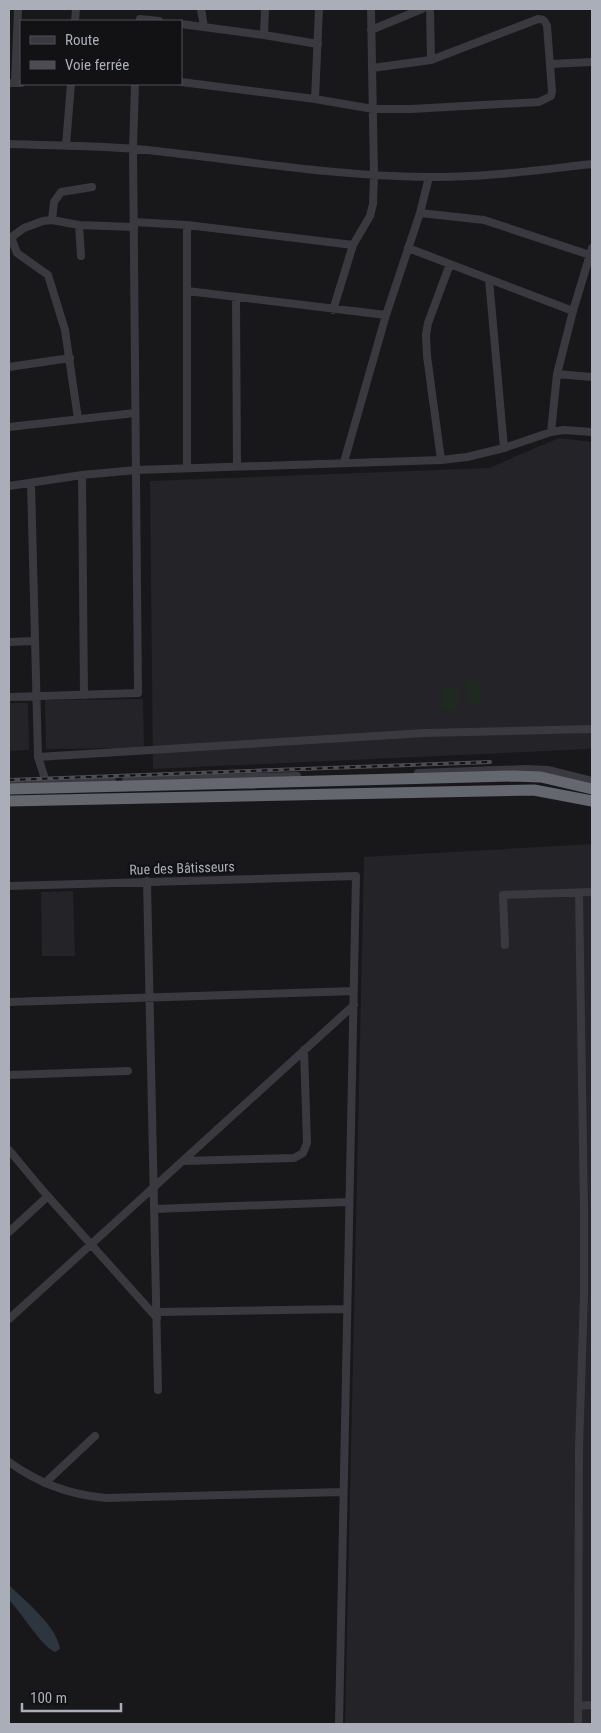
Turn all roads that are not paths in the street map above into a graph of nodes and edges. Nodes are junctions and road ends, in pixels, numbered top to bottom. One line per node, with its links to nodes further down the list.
1 (18, 9): 20 (street)
2 (140, 9): 9 (street)
3 (201, 9): 11 (street)
4 (266, 9): 13 (street)
5 (319, 9): 14 (street)
6 (371, 9): 12 (street)
7 (422, 9): 12 (street)
8 (430, 9): 15 (street)
9 (140, 20)
10 (182, 24): 11 (street)
11 (204, 27): 13 (street)
12 (372, 30): 18 (street)
13 (264, 34): 14 (street)
14 (318, 44): 23 (street)
15 (431, 60): 17 (street); 18 (street)
16 (592, 62): 17 (street)
17 (551, 64): 24 (street)
18 (372, 68): 24 (street)
19 (182, 82): 23 (street)
20 (15, 83)
21 (71, 85): 26 (street)
22 (135, 85): 27 (street)
23 (315, 99): 24 (street)
24 (373, 109): 29 (street)
25 (9, 144): 26 (street)
26 (66, 145): 27 (street)
27 (133, 149): 29 (street); 35 (street)
28 (592, 164): 30 (street)
29 (374, 175): 30 (street); 38 (street)
30 (429, 177): 32 (street)
31 (92, 187): 33 (street)
32 (420, 213): 39 (street); 40 (street)
33 (52, 220): 34 (street); 37 (street)
34 (79, 225): 35 (street); 41 (street)
35 (134, 225): 36 (street); 53 (street)
36 (187, 225): 38 (street); 44 (street)
37 (12, 232): 49 (street)
38 (353, 245): 46 (street)
39 (408, 248): 42 (street); 48 (street)
40 (591, 251): 47 (street)
41 (81, 256)
42 (450, 264): 43 (street); 59 (street)
43 (489, 279): 47 (street); 58 (street)
44 (187, 291): 45 (street); 62 (street)
45 (236, 297): 46 (street); 61 (street)
46 (333, 310): 48 (street)
47 (573, 311): 51 (street)
48 (386, 315): 60 (street)
49 (70, 358): 50 (street); 54 (street)
50 (9, 367)
51 (557, 374): 52 (street); 56 (street)
52 (592, 377)
53 (135, 413): 54 (street); 63 (street)
54 (78, 418): 55 (street)
55 (9, 427)
56 (551, 432): 57 (street); 58 (street)
57 (592, 432)
58 (504, 448): 59 (street)
59 (441, 460): 60 (street)
60 (344, 462): 61 (street)
61 (237, 466): 62 (street)
62 (187, 468): 63 (street)
63 (136, 470): 64 (street); 69 (street)
64 (82, 475): 65 (street); 69 (street)
65 (31, 483): 66 (street); 67 (street)
66 (9, 486)
67 (35, 641): 68 (street); 70 (street)
68 (9, 642)
69 (84, 695): 70 (street)
70 (36, 696): 71 (street); 73 (street)
71 (9, 697)
72 (592, 730): 73 (street)
73 (38, 757): 74 (street)
74 (46, 782): 75 (street); 76 (street)
75 (592, 782)
76 (9, 783)
77 (592, 789): 78 (highway)
78 (9, 790)
79 (592, 801): 80 (highway)
80 (9, 802)
81 (146, 881): 82 (street, Rue des Bâtisseurs); 86 (street, Rue des Bâtisseurs); 87 (street)
82 (9, 886)
83 (579, 892): 84 (street); 85 (street); 110 (street)
84 (592, 892)
85 (505, 945)
86 (354, 991): 87 (street); 89 (street)
87 (149, 998): 88 (street); 95 (street)
88 (9, 1002)
89 (354, 1005): 90 (street); 97 (street)
90 (304, 1050): 94 (street); 94 (street)
91 (128, 1071): 92 (street)
92 (9, 1075)
93 (9, 1150): 96 (street)
94 (183, 1161): 95 (street)
95 (154, 1186): 98 (street); 100 (street)
96 (48, 1196): 99 (street); 100 (street)
97 (349, 1202): 98 (street); 101 (street)
98 (154, 1209): 102 (street)
99 (9, 1232)
100 (91, 1244): 102 (street); 103 (street)
101 (347, 1309): 102 (street); 108 (street)
102 (157, 1315): 104 (street)
103 (9, 1319)
104 (158, 1390)
105 (95, 1436): 107 (street)
106 (9, 1462): 107 (street)
107 (45, 1483): 108 (street)
108 (343, 1492): 111 (street)
109 (592, 1705): 110 (street)
110 (578, 1706): 112 (street)
111 (339, 1724)
112 (578, 1724)

